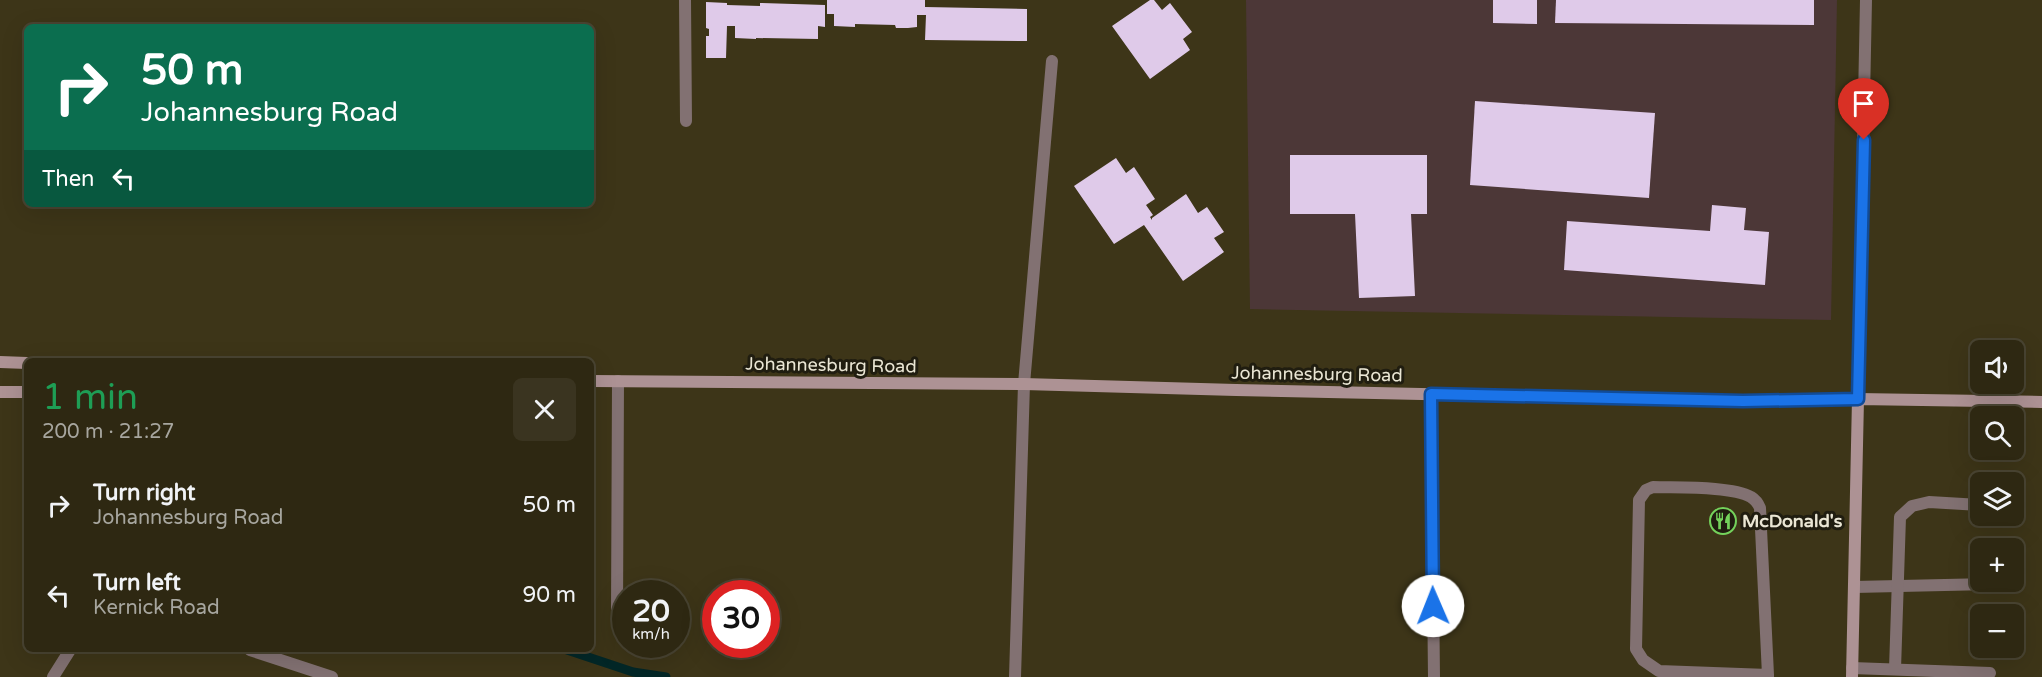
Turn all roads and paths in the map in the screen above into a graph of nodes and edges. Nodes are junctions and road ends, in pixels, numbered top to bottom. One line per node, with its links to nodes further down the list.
1 (685, 0): 4 (street)
2 (1866, 0): 13 (street)
3 (1052, 61): 9 (street)
4 (686, 121)
5 (0, 362): 6 (main road)
6 (24, 363)
7 (594, 381): 8 (main road, Johannesburg Road)
8 (618, 381): 9 (main road, Johannesburg Road); 16 (street)
9 (1024, 384): 12 (main road, Johannesburg Road); 28 (street)
10 (0, 392): 11 (main road)
11 (24, 392)
12 (1431, 394): 13 (main road, Johannesburg Road); 29 (street)
13 (1858, 399): 14 (main road, Johannesburg Road); 19 (main road)
14 (2042, 402)
15 (1970, 504): 18 (street)
16 (617, 580)
17 (1970, 584): 18 (street)
18 (1898, 586): 19 (street); 22 (street)
19 (1854, 587): 23 (main road)
20 (69, 652): 26 (street)
21 (256, 652): 27 (street)
22 (1895, 669): 23 (street); 24 (street)
23 (1852, 672)
24 (1990, 673)
25 (1768, 676): 25 (street)
26 (53, 677)
27 (332, 677)
28 (1015, 677)
29 (1434, 677)

